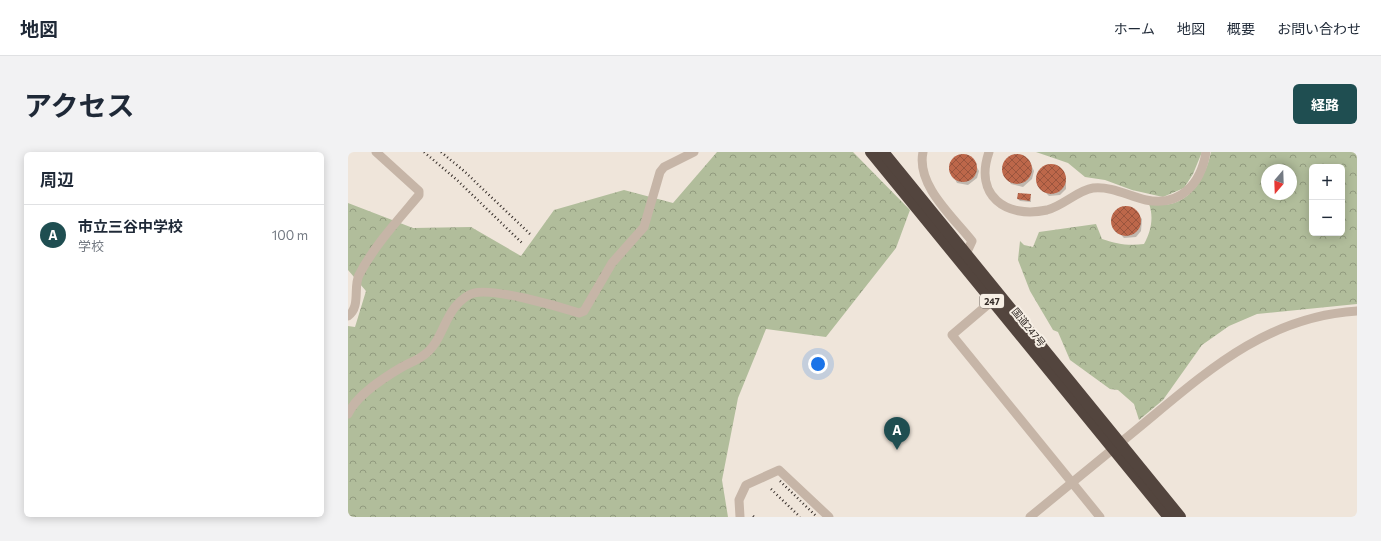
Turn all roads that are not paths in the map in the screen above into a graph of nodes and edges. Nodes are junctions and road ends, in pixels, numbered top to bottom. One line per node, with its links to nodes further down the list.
1 (376, 152): 11 (street)
2 (694, 152): 12 (street)
3 (871, 152): 9 (highway, 国道247号 / 247)
4 (883, 152): 8 (highway, 国道247号 / 247)
5 (923, 152): 8 (street)
6 (989, 152): 7 (street)
7 (1206, 152)
8 (966, 254): 13 (highway, 国道247号 / 247)
9 (992, 301): 13 (highway, 国道247号 / 247); 14 (street)
10 (1357, 311): 13 (street)
11 (348, 316)
12 (348, 414)
13 (1117, 446): 14 (street); 19 (highway, 国道247号 / 247); 20 (highway, 国道247号 / 247)
14 (1071, 483): 15 (street); 18 (street)
15 (1033, 516)
16 (740, 517): 17 (street)
17 (829, 517)
18 (1100, 517)
19 (1169, 517)
20 (1180, 517)

